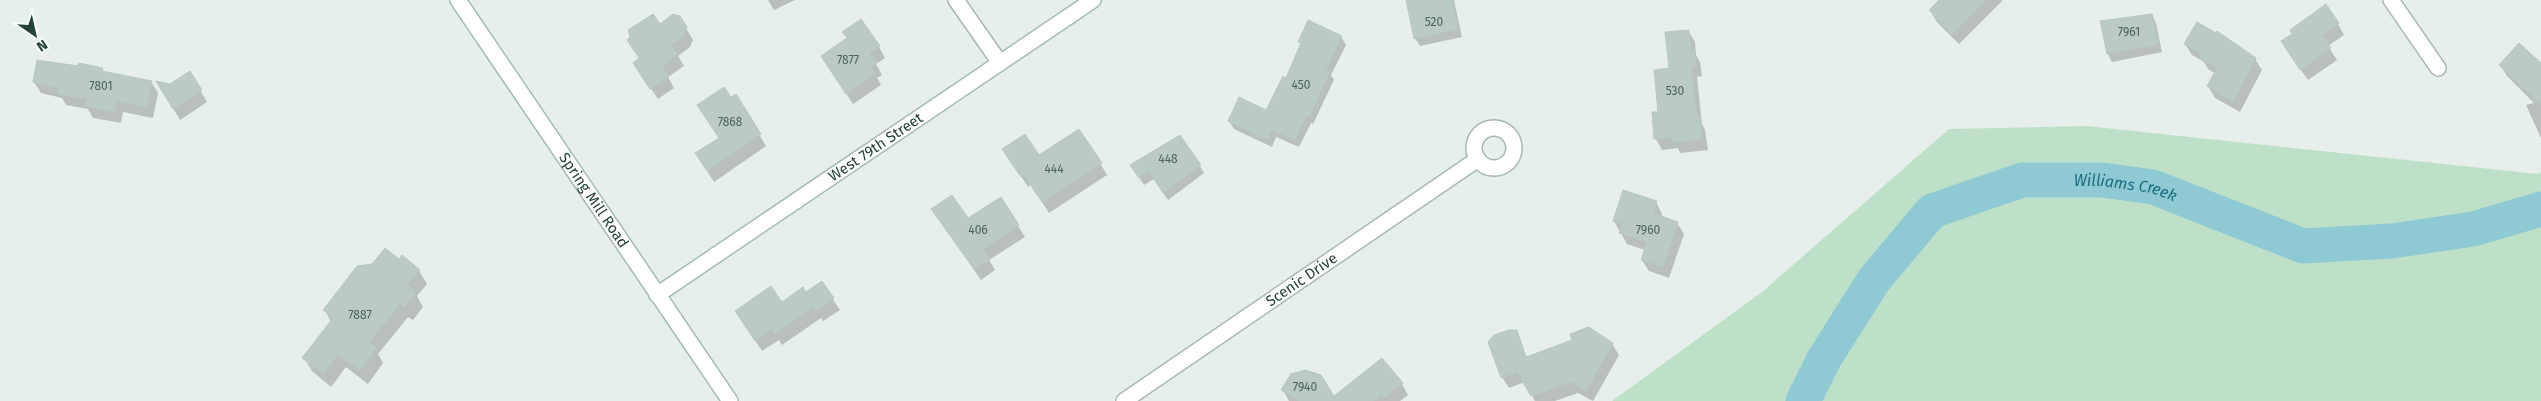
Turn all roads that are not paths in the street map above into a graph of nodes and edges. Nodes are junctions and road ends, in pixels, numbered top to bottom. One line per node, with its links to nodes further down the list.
1 (458, 0): 8 (street, Spring Mill Road)
2 (956, 0): 5 (street)
3 (1093, 0): 5 (street, West 79th Street)
4 (2391, 0): 6 (street)
5 (1000, 63): 8 (street, West 79th Street)
6 (2438, 68)
7 (1478, 159): 10 (street, Scenic Drive)
8 (657, 295): 9 (street, Spring Mill Road)
9 (730, 401)
10 (1124, 401)

